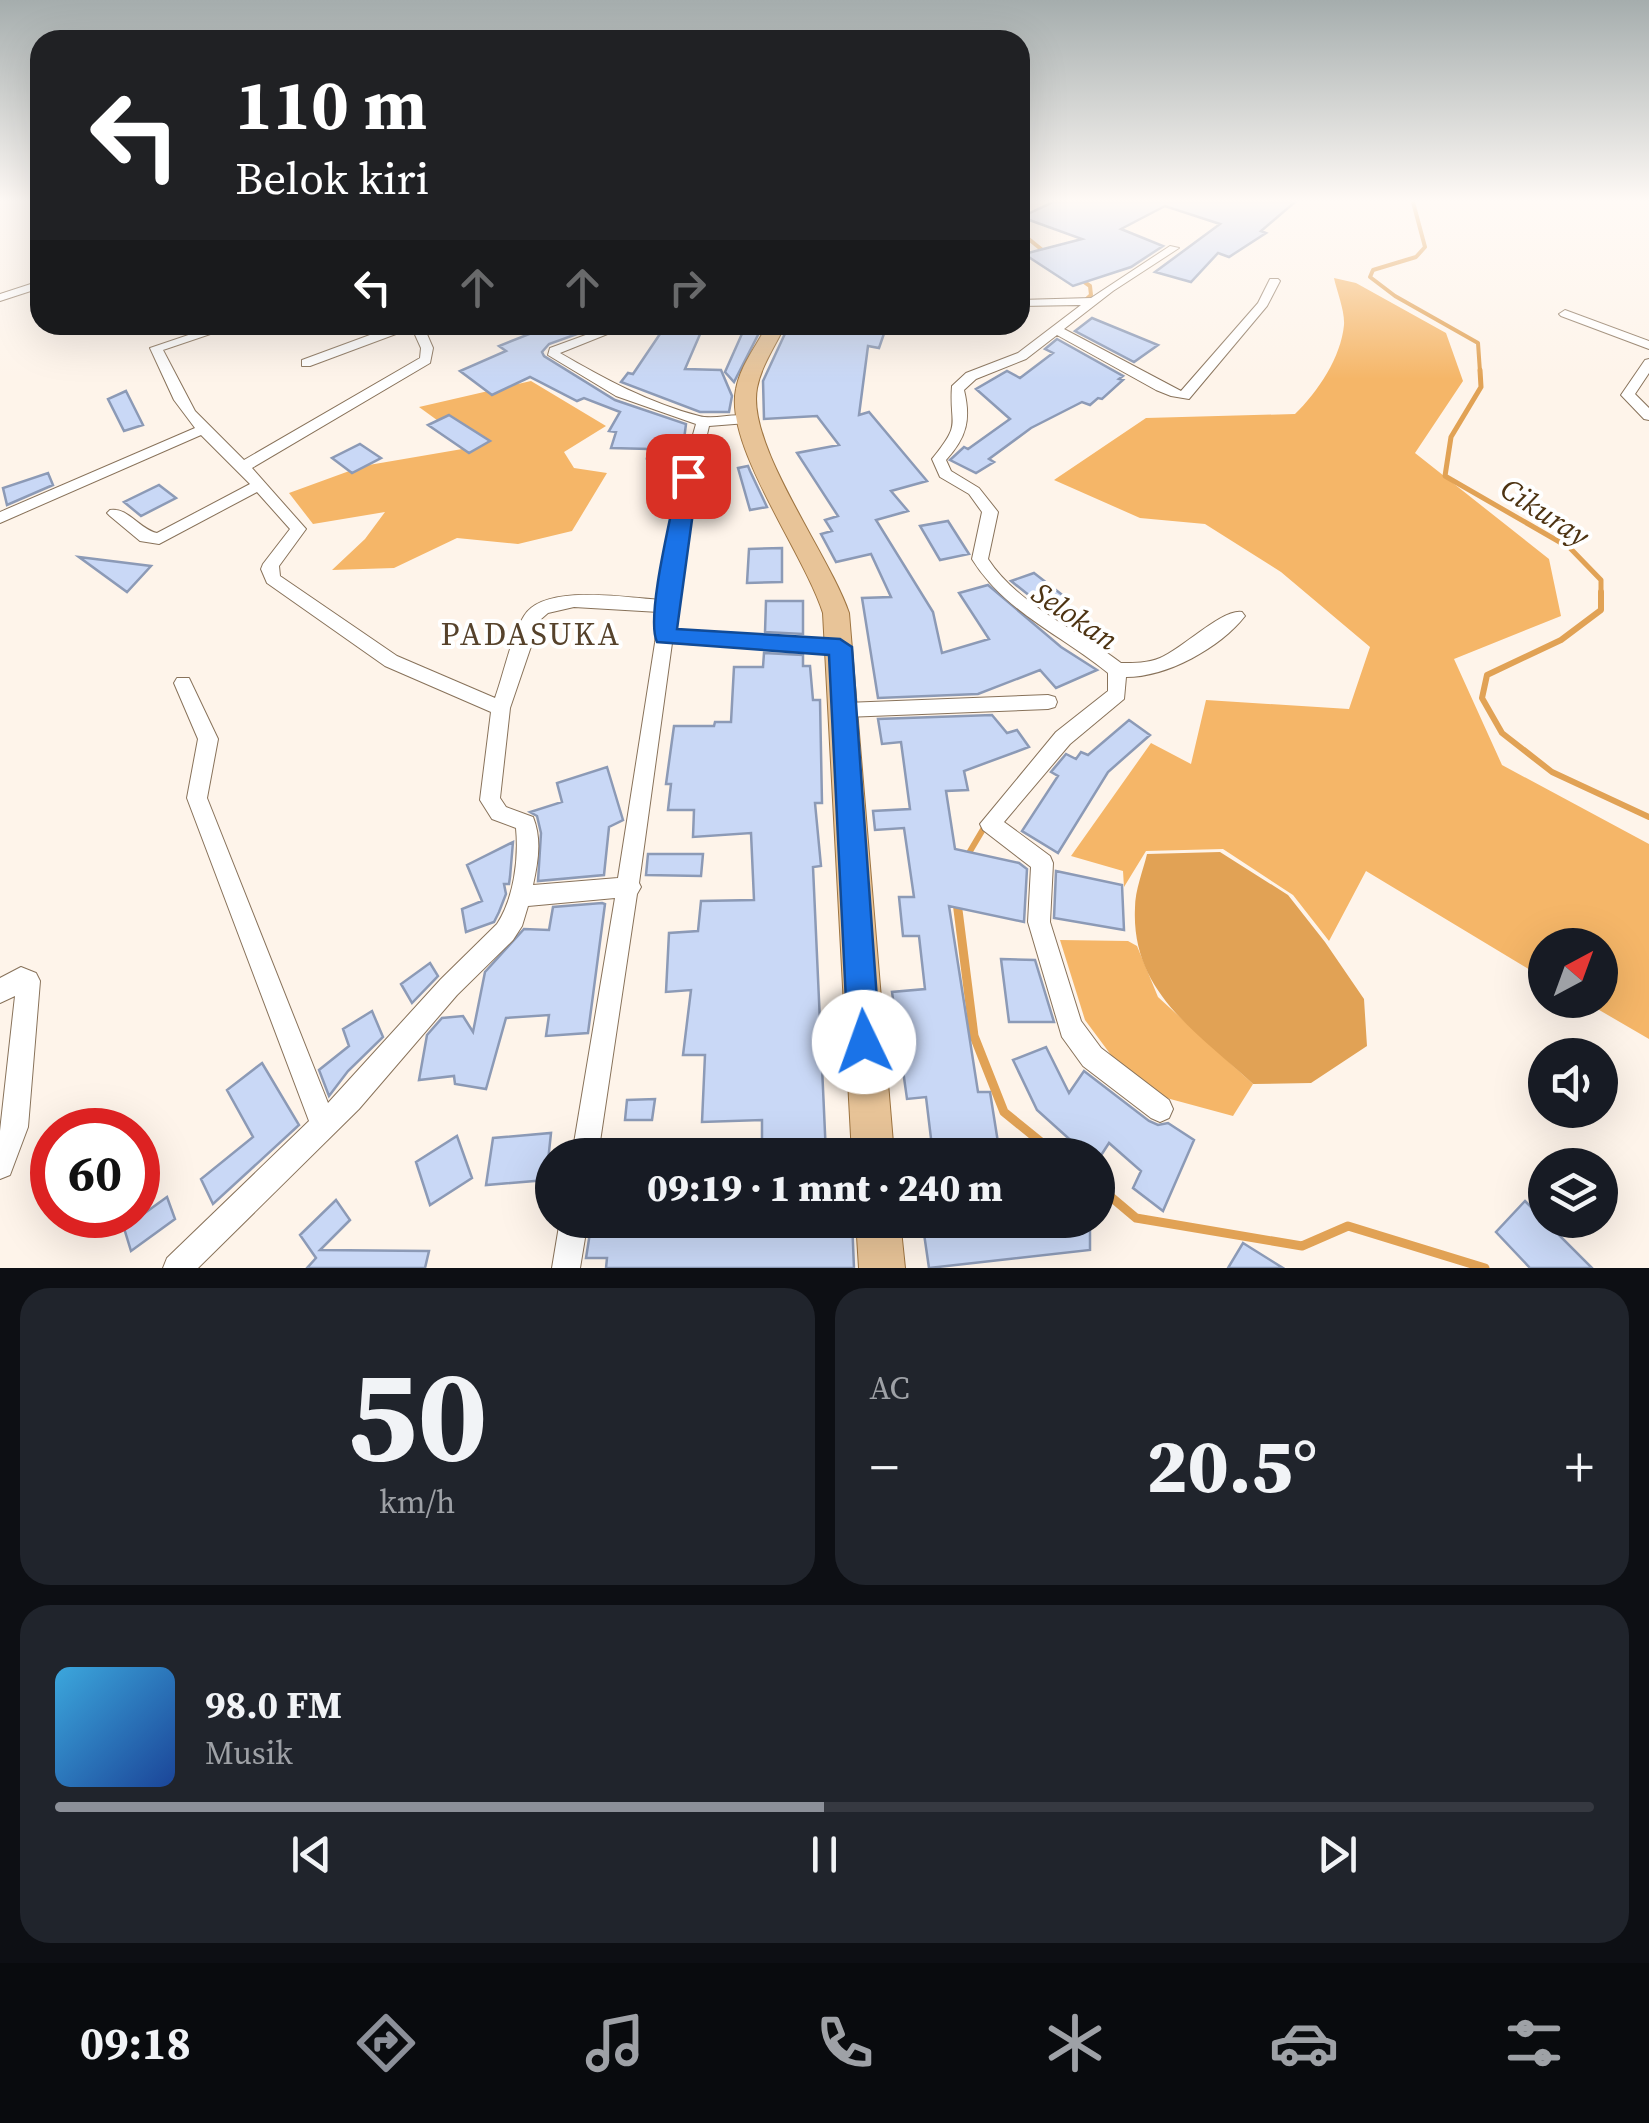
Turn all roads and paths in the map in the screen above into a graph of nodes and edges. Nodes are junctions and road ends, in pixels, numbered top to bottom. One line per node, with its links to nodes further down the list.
1 (1152, 261): 5 (street)
2 (1274, 280): 8 (street)
3 (30, 288): 4 (street)
4 (0, 298)
5 (1087, 301): 6 (street); 8 (street)
6 (1030, 302)
7 (1565, 314): 14 (street)
8 (1058, 331): 29 (street)
9 (198, 335): 20 (street)
10 (381, 335): 15 (street)
11 (421, 335): 21 (street)
12 (597, 335): 19 (street)
13 (771, 335): 18 (main road)
14 (1649, 345)
15 (306, 363)
16 (1649, 363): 17 (street)
17 (1649, 416)
18 (747, 419): 19 (street); 28 (main road)
19 (703, 422): 25 (street)
20 (202, 430): 21 (street); 24 (street)
21 (243, 467): 22 (street)
22 (257, 486): 23 (street); 32 (street)
23 (116, 513)
24 (0, 518)
25 (666, 606): 27 (street); 32 (street)
26 (1236, 616): 29 (street)
27 (665, 636): 28 (street); 34 (street)
28 (840, 647): 33 (main road)
29 (1116, 670): 37 (street)
30 (183, 683): 38 (street)
31 (1048, 702): 33 (street)
32 (501, 708): 35 (street)
33 (844, 710): 40 (main road)
34 (630, 887): 35 (street); 39 (street)
35 (519, 896): 38 (street)
36 (0, 990): 41 (street)
37 (1160, 1109)
38 (323, 1124): 44 (street)
39 (588, 1138)
40 (872, 1138)
41 (0, 1164)
42 (571, 1238): 45 (street)
43 (880, 1238): 46 (main road)
44 (177, 1268)
45 (566, 1268)
46 (882, 1268)

